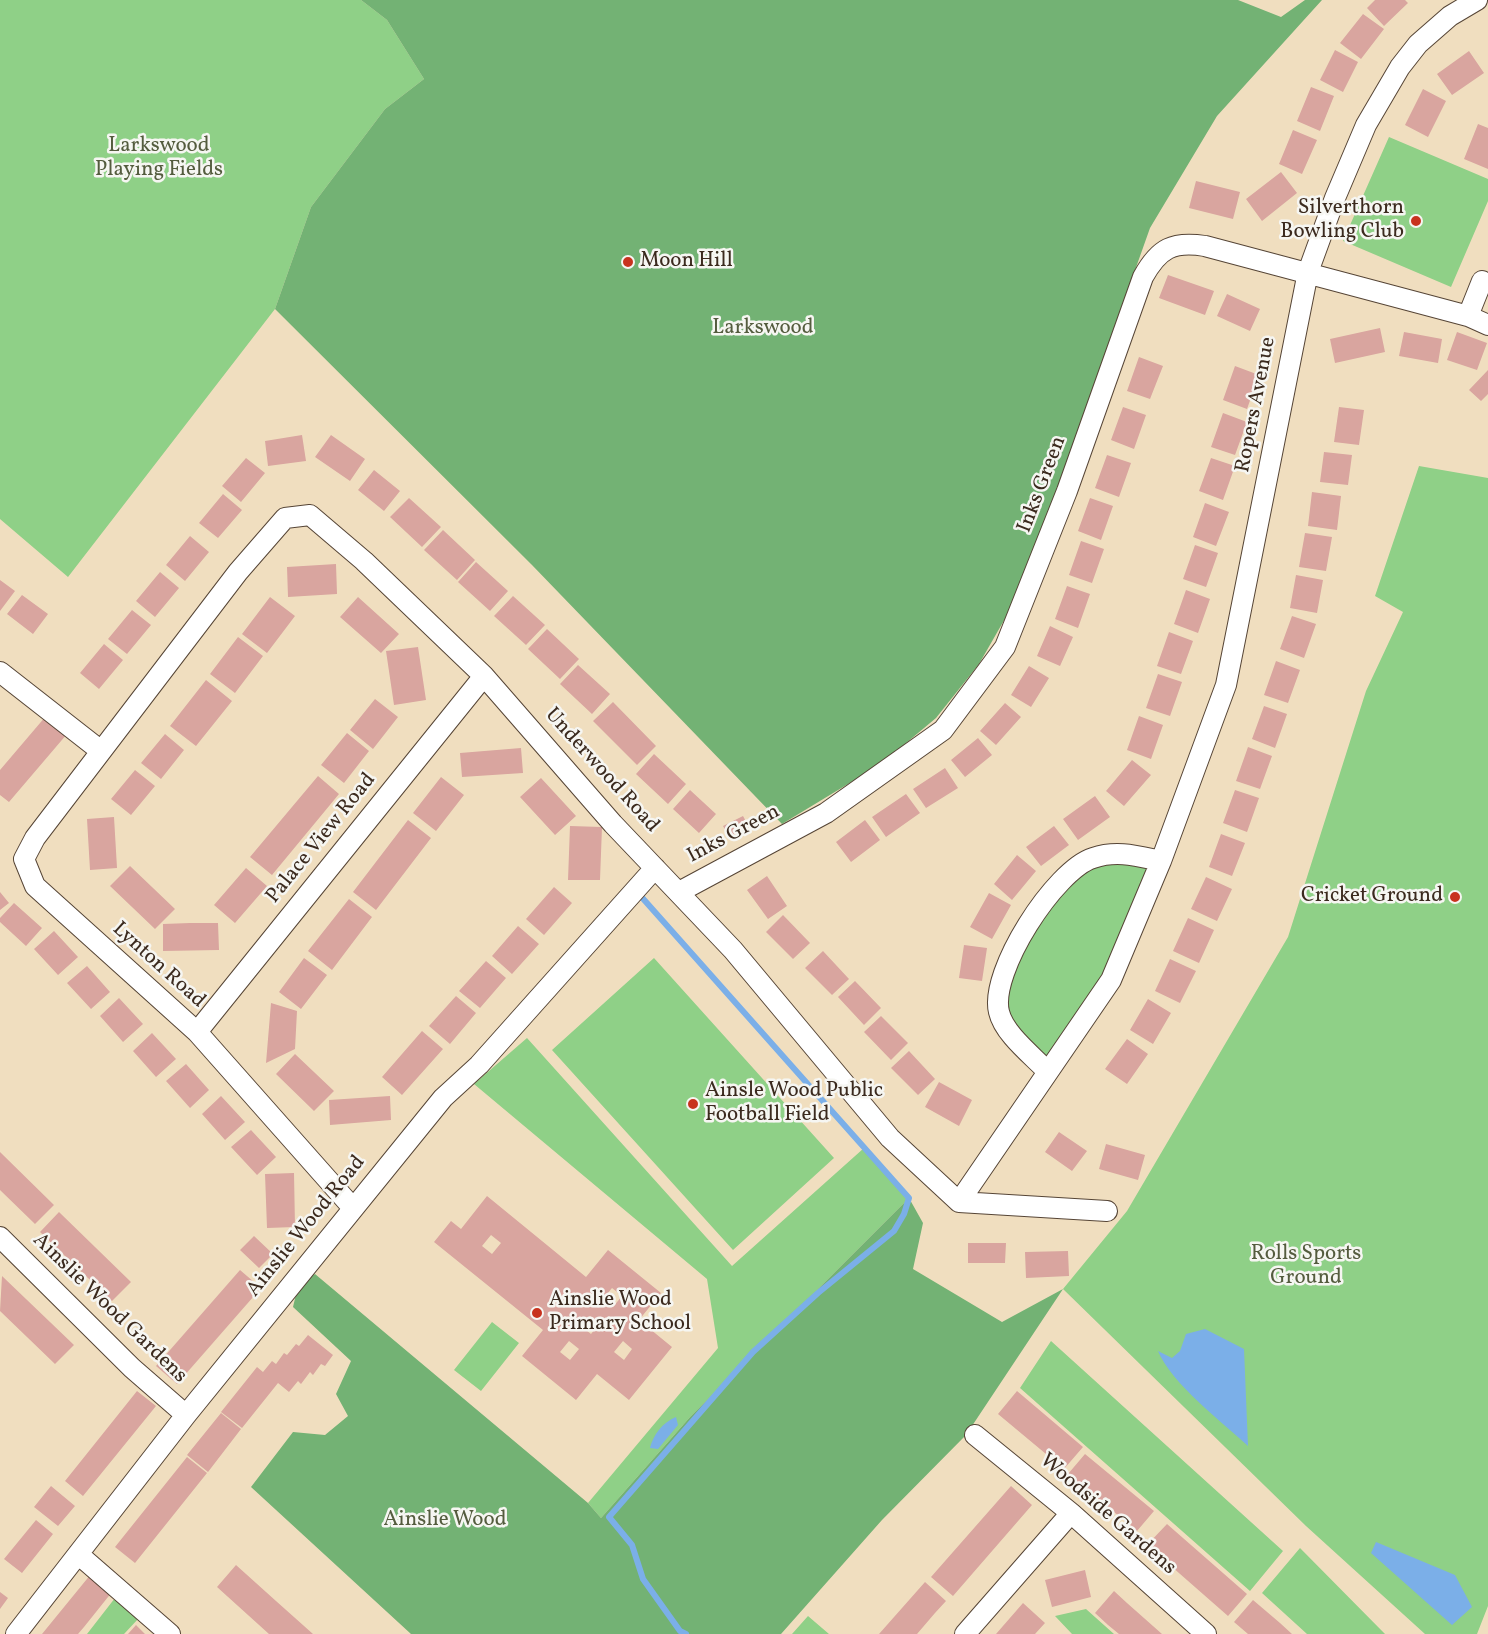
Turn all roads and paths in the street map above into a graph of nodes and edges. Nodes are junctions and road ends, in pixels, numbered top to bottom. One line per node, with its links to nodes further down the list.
1 (1477, 0): 2 (street, Ropers Avenue)
2 (1308, 272): 4 (street, Inks Green); 9 (street, Ropers Avenue); 11 (street, Inks Green)
3 (1482, 281): 4 (street)
4 (1468, 316): 5 (street, Inks Green)
5 (1488, 325)
6 (0, 672): 8 (street)
7 (484, 676): 8 (street, Underwood Road); 10 (street, Underwood Road); 12 (street, Palace View Road)
8 (101, 751): 12 (street, Lynton Road)
9 (1161, 861): 13 (street, Ropers Avenue); 13 (street)
10 (656, 868): 11 (street, Underwood Road); 15 (street, Ainslie Wood Road)
11 (679, 892): 14 (street, Underwood Road)
12 (197, 1032): 15 (street, Lynton Road)
13 (1048, 1072): 14 (street, Ropers Avenue)
14 (959, 1202): 16 (street)
15 (352, 1208): 18 (street, Ainslie Wood Road)
16 (1107, 1211)
17 (0, 1237): 18 (street, Ainslie Wood Gardens)
18 (186, 1415): 21 (street, Ainslie Wood Road)
19 (975, 1435): 20 (street, Woodside Gardens)
20 (1071, 1513): 24 (street); 25 (street, Woodside Gardens)
21 (78, 1554): 22 (street, Ainslie Wood Road); 23 (street)
22 (16, 1634)
23 (170, 1634)
24 (965, 1634)
25 (1206, 1634)

